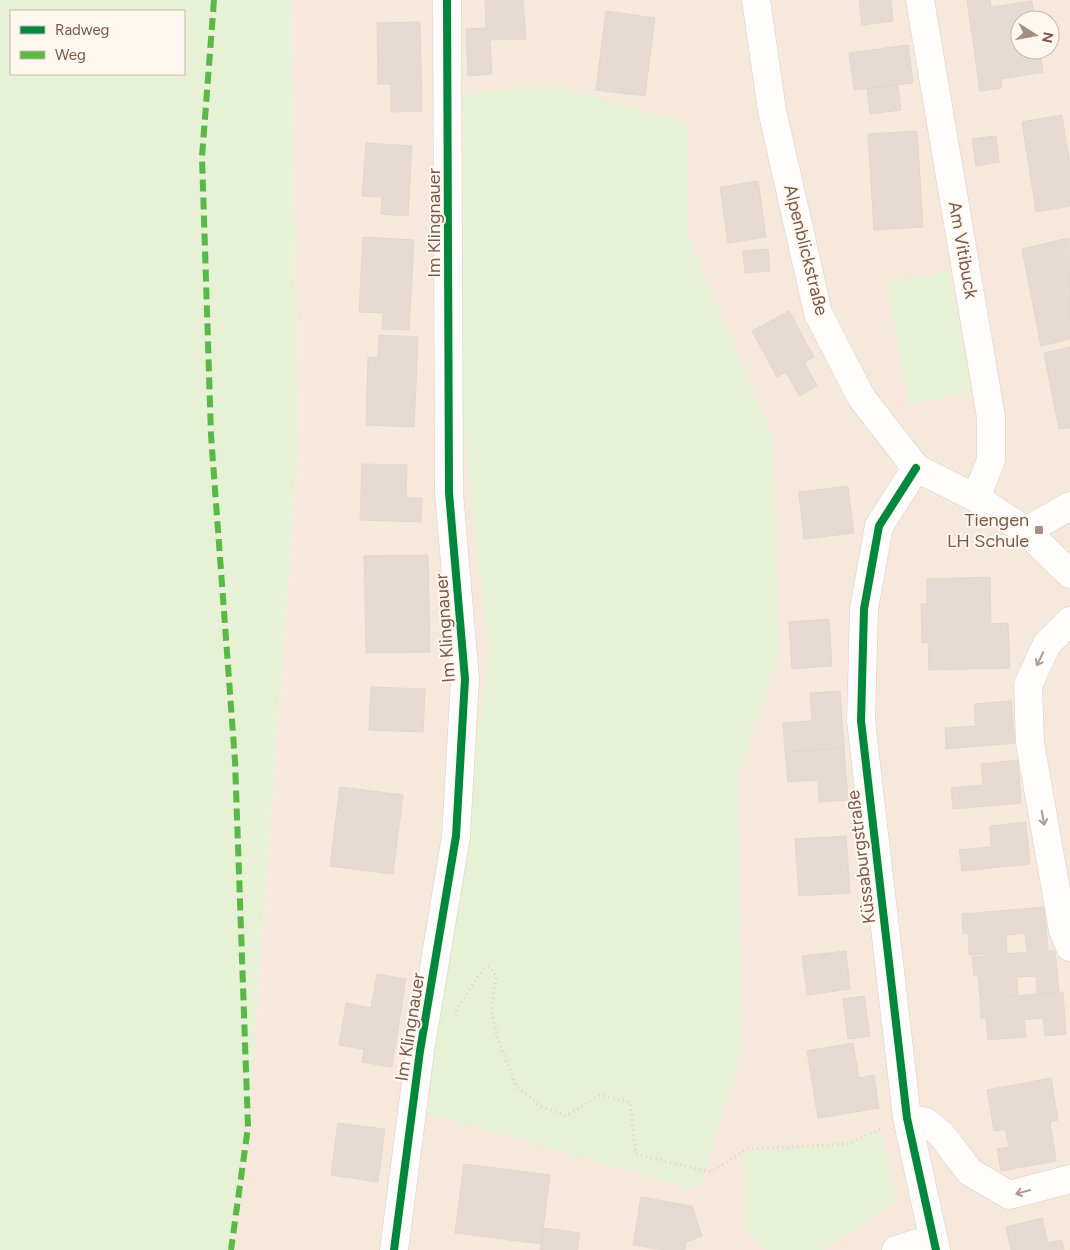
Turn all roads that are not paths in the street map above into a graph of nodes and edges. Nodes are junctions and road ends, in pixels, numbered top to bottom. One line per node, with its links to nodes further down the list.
1 (447, 0): 14 (street, Im Klingnauer)
2 (756, 0): 4 (street, Alpenblickstraße)
3 (920, 0): 5 (street, Am Vitibuck)
4 (916, 468): 5 (street, Alpenblickstraße); 11 (street, Küssaburgstraße)
5 (976, 498): 7 (street, Alpenblickstraße)
6 (1070, 506): 7 (street)
7 (1026, 531): 8 (street, Alpenblickstraße)
8 (1070, 574)
9 (1070, 621): 10 (street, one-way to 10)
10 (1070, 947)
11 (907, 1118): 12 (street, one-way to 11); 13 (street, Küssaburgstraße)
12 (1068, 1186)
13 (934, 1244): 15 (street)
14 (394, 1250)
15 (896, 1250)

